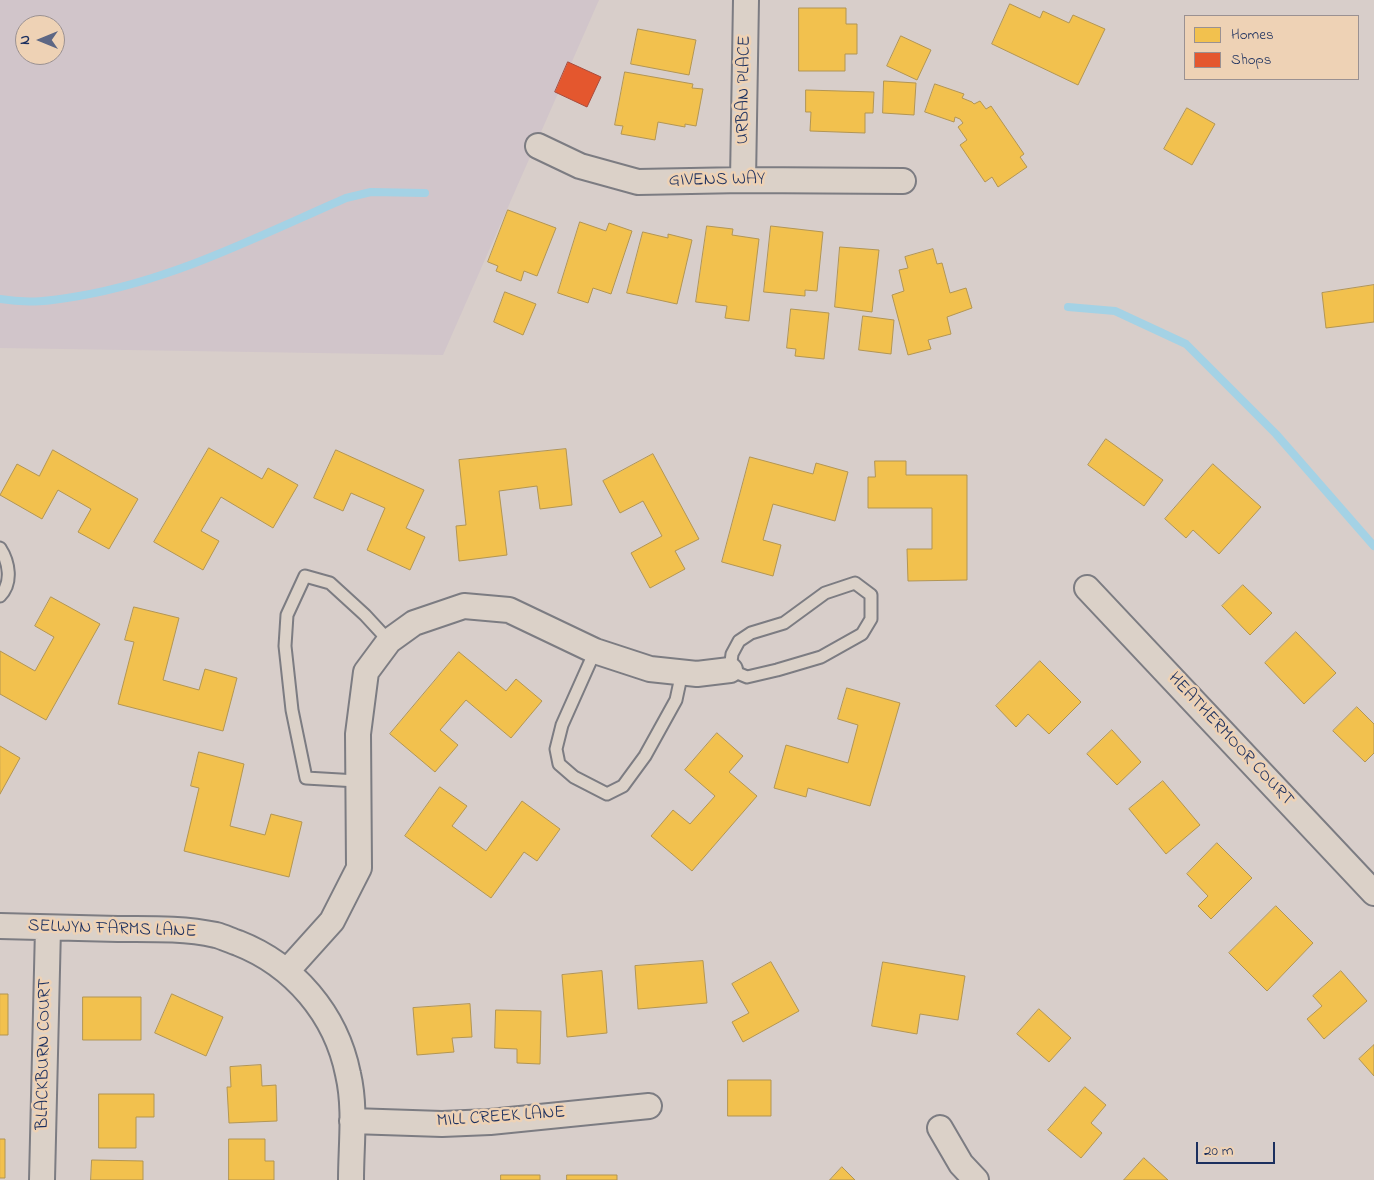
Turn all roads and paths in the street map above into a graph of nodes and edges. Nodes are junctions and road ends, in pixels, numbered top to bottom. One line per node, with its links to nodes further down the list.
1 (746, 0): 3 (street, URBAN PLACE)
2 (538, 146): 3 (street, GIVENS WAY)
3 (743, 180): 4 (street, GIVENS WAY)
4 (903, 181)
5 (0, 548): 7 (lane)
6 (1087, 588): 13 (street, HEATHERMOOR COURT)
7 (0, 596)
8 (388, 641): 9 (street); 12 (street); 12 (lane)
9 (595, 651): 11 (street); 11 (lane)
10 (730, 670): 10 (lane); 11 (street)
11 (682, 672)
12 (357, 781): 16 (street)
13 (1374, 893)
14 (0, 926): 15 (street, SELWYN FARMS LANE)
15 (48, 928): 16 (street, SELWYN FARMS LANE); 20 (street, BLACKBURN COURT)
16 (287, 972): 18 (street, SELWYN FARMS LANE)
17 (649, 1106): 18 (street, MILL CREEK LANE)
18 (352, 1121): 21 (street, SELWYN FARMS LANE)
19 (940, 1128): 22 (street)
20 (42, 1180)
21 (351, 1180)
22 (976, 1180)

